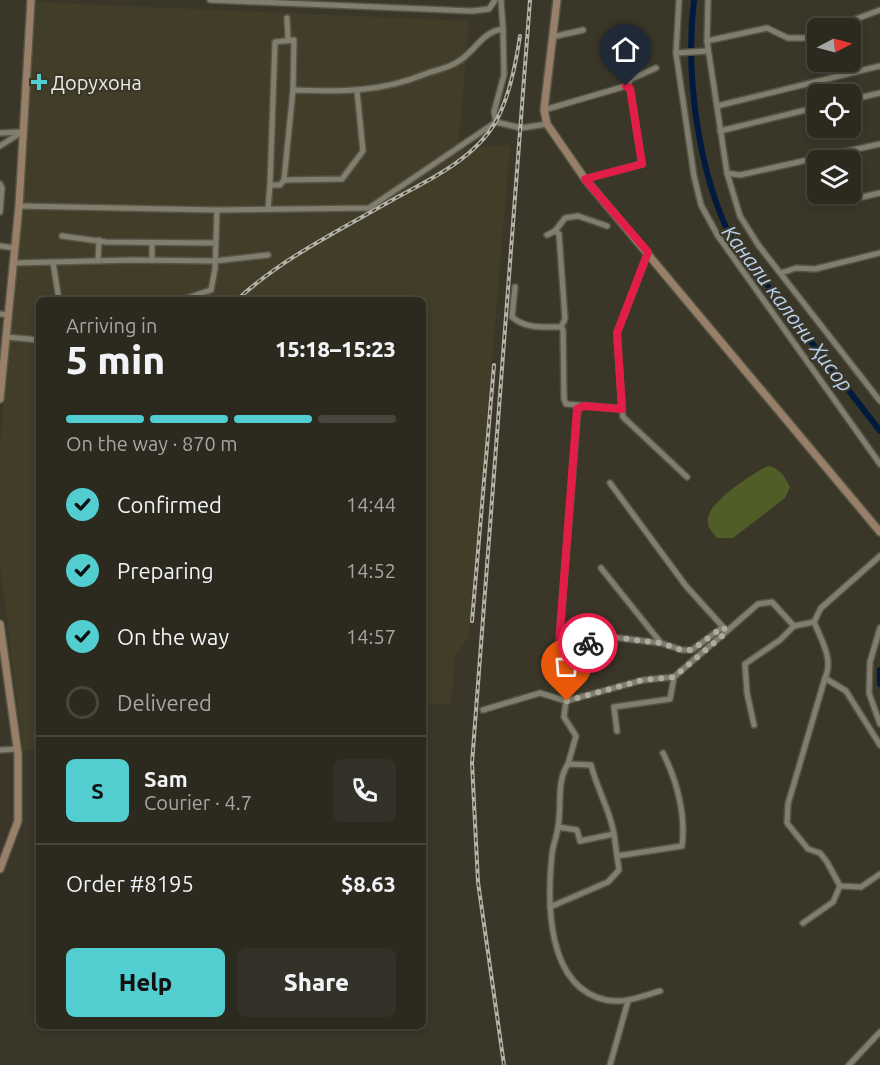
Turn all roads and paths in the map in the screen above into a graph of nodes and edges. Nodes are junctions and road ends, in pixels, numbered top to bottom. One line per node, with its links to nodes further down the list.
1 (31, 0): 33 (main road)
2 (210, 0): 8 (street)
3 (495, 0): 8 (street)
4 (501, 0): 12 (street)
5 (556, 0): 14 (main road)
6 (679, 0): 19 (street)
7 (708, 0): 17 (street)
8 (324, 2)
9 (880, 10): 11 (street)
10 (287, 18): 16 (street)
11 (859, 18)
12 (503, 29): 24 (street); 30 (street)
13 (584, 30): 14 (street)
14 (552, 37): 28 (main road)
15 (807, 38): 17 (street)
16 (288, 39): 23 (street); 41 (street)
17 (706, 41): 18 (street)
18 (706, 51): 19 (street); 27 (street)
19 (679, 53): 78 (street)
20 (880, 66): 27 (street)
21 (656, 68): 22 (street)
22 (626, 86): 28 (street); 38 (street)
23 (293, 90): 24 (street); 39 (street)
24 (357, 91): 39 (street)
25 (880, 93): 26 (street)
26 (861, 97)
27 (717, 106): 32 (street)
28 (544, 110): 31 (main road)
29 (807, 110): 32 (street)
30 (496, 122): 31 (street); 45 (street)
31 (547, 124): 38 (main road)
32 (720, 131): 37 (street)
33 (22, 132): 34 (street); 36 (street); 44 (main road)
34 (0, 133)
35 (880, 144): 37 (street)
36 (0, 146)
37 (727, 173): 65 (street)
38 (585, 179): 57 (main road)
39 (284, 180): 41 (street)
40 (0, 184): 47 (street)
41 (270, 185): 45 (street)
42 (880, 194): 43 (street)
43 (861, 198)
44 (19, 206): 46 (street); 56 (main road)
45 (268, 209): 46 (street)
46 (217, 210): 54 (street)
47 (0, 212)
48 (607, 226): 49 (street)
49 (555, 231): 50 (street); 71 (street)
50 (547, 235)
51 (62, 236): 52 (street)
52 (99, 240): 53 (street); 61 (street)
53 (152, 243): 54 (street); 60 (street)
54 (215, 243): 62 (street)
55 (0, 246): 56 (street)
56 (15, 248): 64 (main road)
57 (648, 252): 77 (street); 81 (main road)
58 (880, 253): 65 (street)
59 (268, 255): 62 (street)
60 (152, 260): 61 (street); 62 (street)
61 (98, 261): 63 (street)
62 (215, 261): 68 (street)
63 (53, 262): 64 (street); 67 (street)
64 (14, 264): 70 (main road)
65 (781, 273): 75 (street)
66 (515, 287): 71 (street)
67 (59, 297)
68 (190, 297)
69 (0, 314): 70 (street)
70 (9, 315): 72 (main road)
71 (561, 327): 76 (street)
72 (5, 333): 73 (street); 74 (main road)
73 (36, 339)
74 (0, 399)
75 (880, 401)
76 (578, 406): 77 (street); 89 (street)
77 (622, 409): 79 (street)
78 (880, 464)
79 (687, 477)
80 (610, 483): 88 (street)
81 (880, 532)
82 (880, 556): 84 (street)
83 (601, 568): 89 (street)
84 (814, 622): 86 (street); 91 (street)
85 (0, 624): 98 (main road)
86 (794, 626): 88 (street); 95 (street)
87 (880, 628): 94 (street)
88 (725, 629): 89 (street); 90 (street)
89 (661, 643)
90 (674, 677): 92 (street); 96 (street)
91 (825, 678): 97 (street); 107 (street)
92 (567, 701): 93 (street); 101 (street)
93 (483, 710)
94 (880, 724)
95 (754, 725)
96 (617, 731)
97 (880, 745)
98 (17, 749): 99 (street); 105 (main road)
99 (0, 750)
100 (663, 753): 104 (street)
101 (568, 764): 102 (street); 103 (street)
102 (558, 827): 103 (street); 108 (street)
103 (614, 834): 104 (street)
104 (618, 856): 108 (street)
105 (0, 869)
106 (880, 874): 107 (street)
107 (840, 886): 109 (street)
108 (550, 907): 111 (street)
109 (802, 923)
110 (660, 991): 111 (street)
111 (628, 1001): 113 (street)
112 (880, 1032): 114 (street)
113 (610, 1065)
114 (849, 1065)

